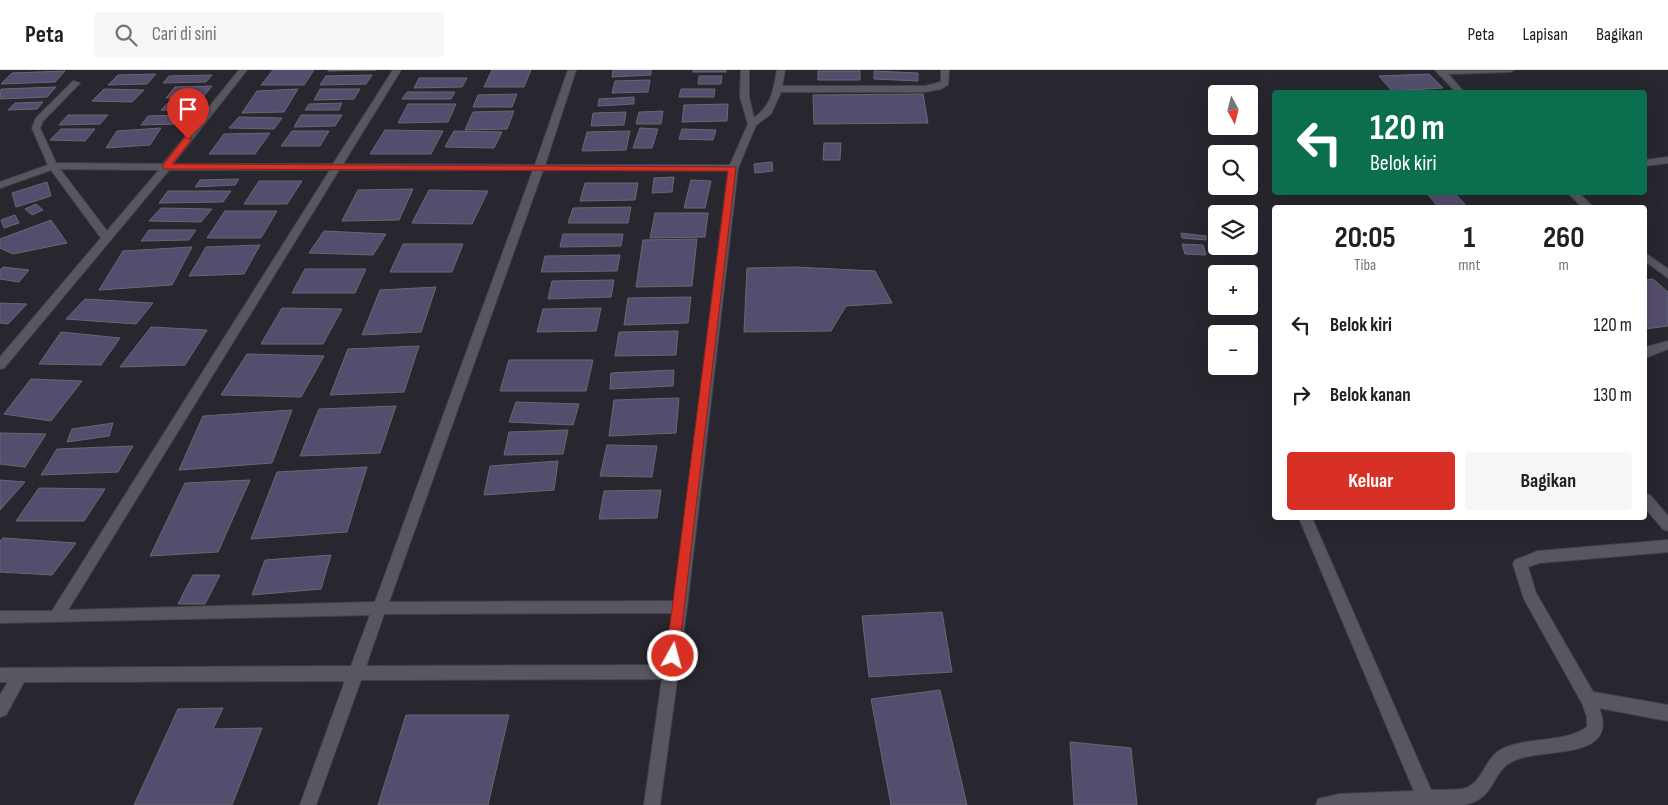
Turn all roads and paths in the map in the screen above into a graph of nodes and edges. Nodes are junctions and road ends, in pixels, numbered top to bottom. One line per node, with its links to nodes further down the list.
1 (243, 70): 16 (street)
2 (397, 70): 17 (street)
3 (572, 70): 18 (street)
4 (745, 70): 12 (street)
5 (781, 70): 10 (street)
6 (945, 70): 10 (street)
7 (1510, 70): 8 (street)
8 (1440, 71): 11 (street)
9 (76, 83): 15 (street)
10 (778, 90): 12 (street)
11 (1458, 90)
12 (752, 124): 19 (street)
13 (1668, 160): 14 (street)
14 (1647, 162)
15 (53, 166): 16 (street); 20 (street); 23 (street)
16 (166, 167): 17 (street); 23 (street)
17 (336, 168): 18 (street); 36 (street)
18 (539, 168): 19 (street); 34 (street)
19 (732, 168): 33 (street)
20 (0, 185)
21 (1575, 195): 22 (street)
22 (1586, 205)
23 (107, 238): 28 (street)
24 (1647, 258): 25 (street)
25 (1668, 275)
26 (1668, 345): 27 (street)
27 (1647, 352)
28 (0, 365)
29 (1647, 501): 31 (street)
30 (1306, 520): 44 (street)
31 (1668, 525)
32 (1668, 546): 41 (street)
33 (680, 607): 34 (street); 37 (street)
34 (381, 608): 36 (street); 38 (street)
35 (0, 617): 36 (street)
36 (56, 617)
37 (671, 672): 38 (street); 46 (street)
38 (356, 673): 40 (street); 45 (street)
39 (0, 675): 40 (street)
40 (20, 675): 42 (street)
41 (1588, 699): 43 (street); 44 (street)
42 (0, 710)
43 (1668, 713)
44 (1426, 798): 47 (street)
45 (308, 805)
46 (652, 805)
47 (1324, 805)

